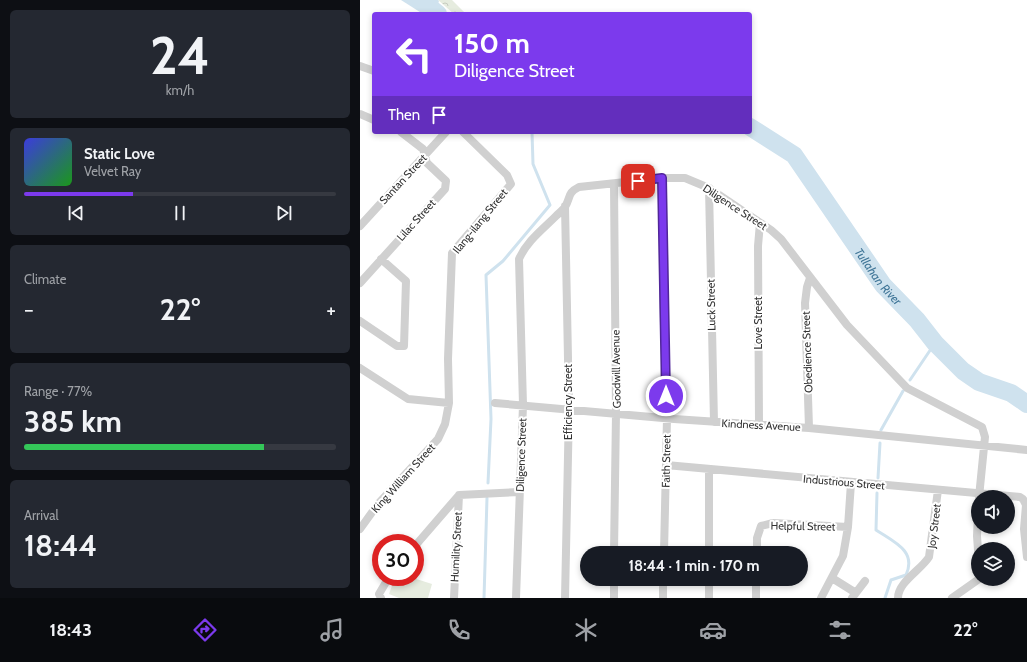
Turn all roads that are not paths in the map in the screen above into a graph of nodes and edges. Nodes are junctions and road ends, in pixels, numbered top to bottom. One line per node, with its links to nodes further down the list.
1 (360, 66): 2 (street)
2 (372, 70)
3 (360, 114): 4 (street)
4 (372, 119)
5 (404, 134): 8 (street, Lilac Street)
6 (444, 134): 8 (street, Santan Street)
7 (465, 134): 20 (street, Ilang-ilang Street)
8 (425, 156): 14 (street, Santan Street); 15 (street, Lilac Street)
9 (662, 178): 10 (street, Diligence Street); 11 (street, Diligence Street); 25 (street, Faith Street)
10 (614, 184): 12 (street, Diligence Street); 24 (street, Goodwill Avenue)
11 (709, 188): 13 (street, Diligence Street); 26 (street, Luck Street)
12 (565, 206): 22 (street, Diligence Street); 23 (street, Efficiency Street)
13 (760, 223): 16 (street, Diligence Street); 27 (street, Love Street)
14 (360, 226)
15 (381, 260): 17 (street, Lilac Street); 18 (street)
16 (810, 278): 28 (street, Obedience Street); 29 (street, Diligence Street)
17 (360, 283)
18 (360, 321)
19 (360, 368): 20 (street)
20 (449, 403): 41 (street, King William Street)
21 (495, 403): 22 (street, Kindness Avenue)
22 (522, 405): 23 (street, Kindness Avenue); 36 (street, Diligence Street)
23 (569, 409): 24 (street, Kindness Avenue); 60 (street, Efficiency Street)
24 (616, 413): 25 (street, Kindness Avenue); 43 (street, Goodwill Avenue)
25 (667, 418): 26 (street, Kindness Avenue); 31 (street, Faith Street)
26 (714, 422): 27 (street, Kindness Avenue)
27 (759, 424): 28 (street, Kindness Avenue)
28 (810, 428): 29 (street, Kindness Avenue)
29 (985, 446): 30 (street, Kindness Avenue); 35 (street, Diligence Street)
30 (1027, 450)
31 (666, 465): 32 (street, Industrious Street); 44 (street, Faith Street)
32 (710, 470): 33 (street, Industrious Street); 45 (street)
33 (851, 483): 34 (street, Industrious Street); 40 (street)
34 (938, 490): 37 (street, Industrious Street); 66 (street, Joy Street)
35 (981, 490)
36 (519, 492): 38 (street); 59 (street, Diligence Street)
37 (971, 494)
38 (459, 495): 42 (street); 58 (street, Humility Street)
39 (1015, 498): 47 (street, Industrious Street)
40 (848, 527): 46 (street, Helpful Street); 48 (street)
41 (360, 529)
42 (424, 536)
43 (614, 546)
44 (664, 546)
45 (709, 546)
46 (757, 546)
47 (1027, 557)
48 (832, 578): 56 (street); 65 (street)
49 (865, 581): 56 (street)
50 (971, 585): 67 (street)
51 (384, 586): 57 (street)
52 (614, 586): 61 (street)
53 (663, 586): 62 (street)
54 (709, 586): 63 (street)
55 (756, 586): 64 (street)
56 (854, 595)
57 (381, 598)
58 (454, 598)
59 (516, 598)
60 (565, 598)
61 (614, 598)
62 (663, 598)
63 (709, 598)
64 (756, 598)
65 (821, 598)
66 (898, 598)
67 (952, 598)

